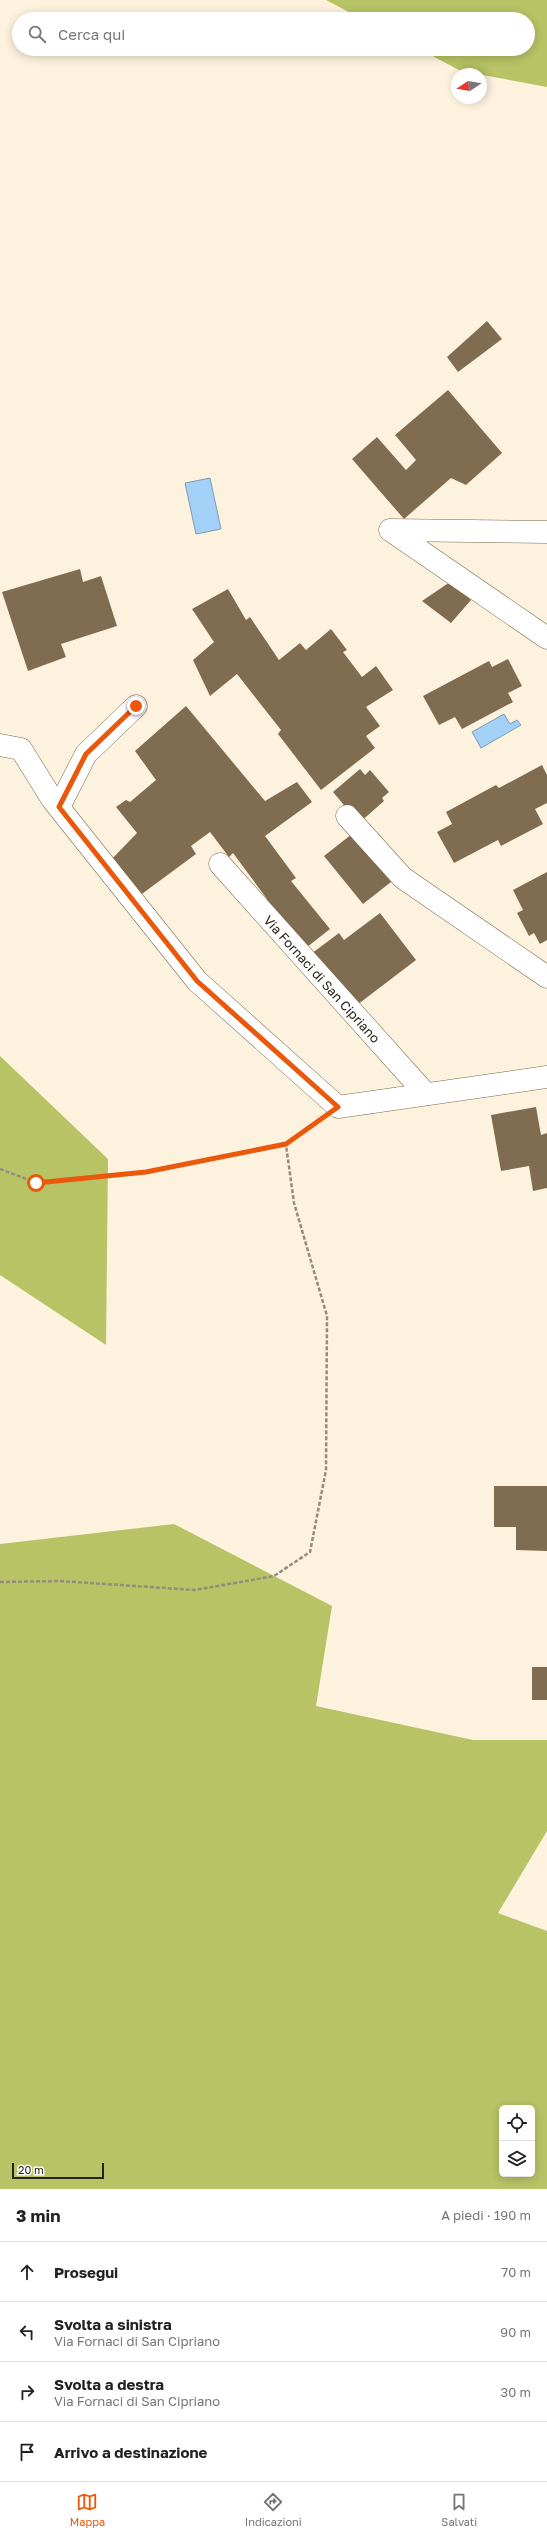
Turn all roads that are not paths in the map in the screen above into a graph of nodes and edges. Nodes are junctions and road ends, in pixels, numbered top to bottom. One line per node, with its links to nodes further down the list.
1 (547, 532): 2 (street)
2 (547, 638)
3 (136, 706): 5 (street)
4 (0, 745): 5 (street)
5 (59, 807): 10 (street)
6 (347, 816): 8 (street)
7 (220, 864): 10 (street, Via Fornaci di San Cipriano)
8 (547, 978)
9 (547, 1076): 10 (street)
10 (425, 1093)

